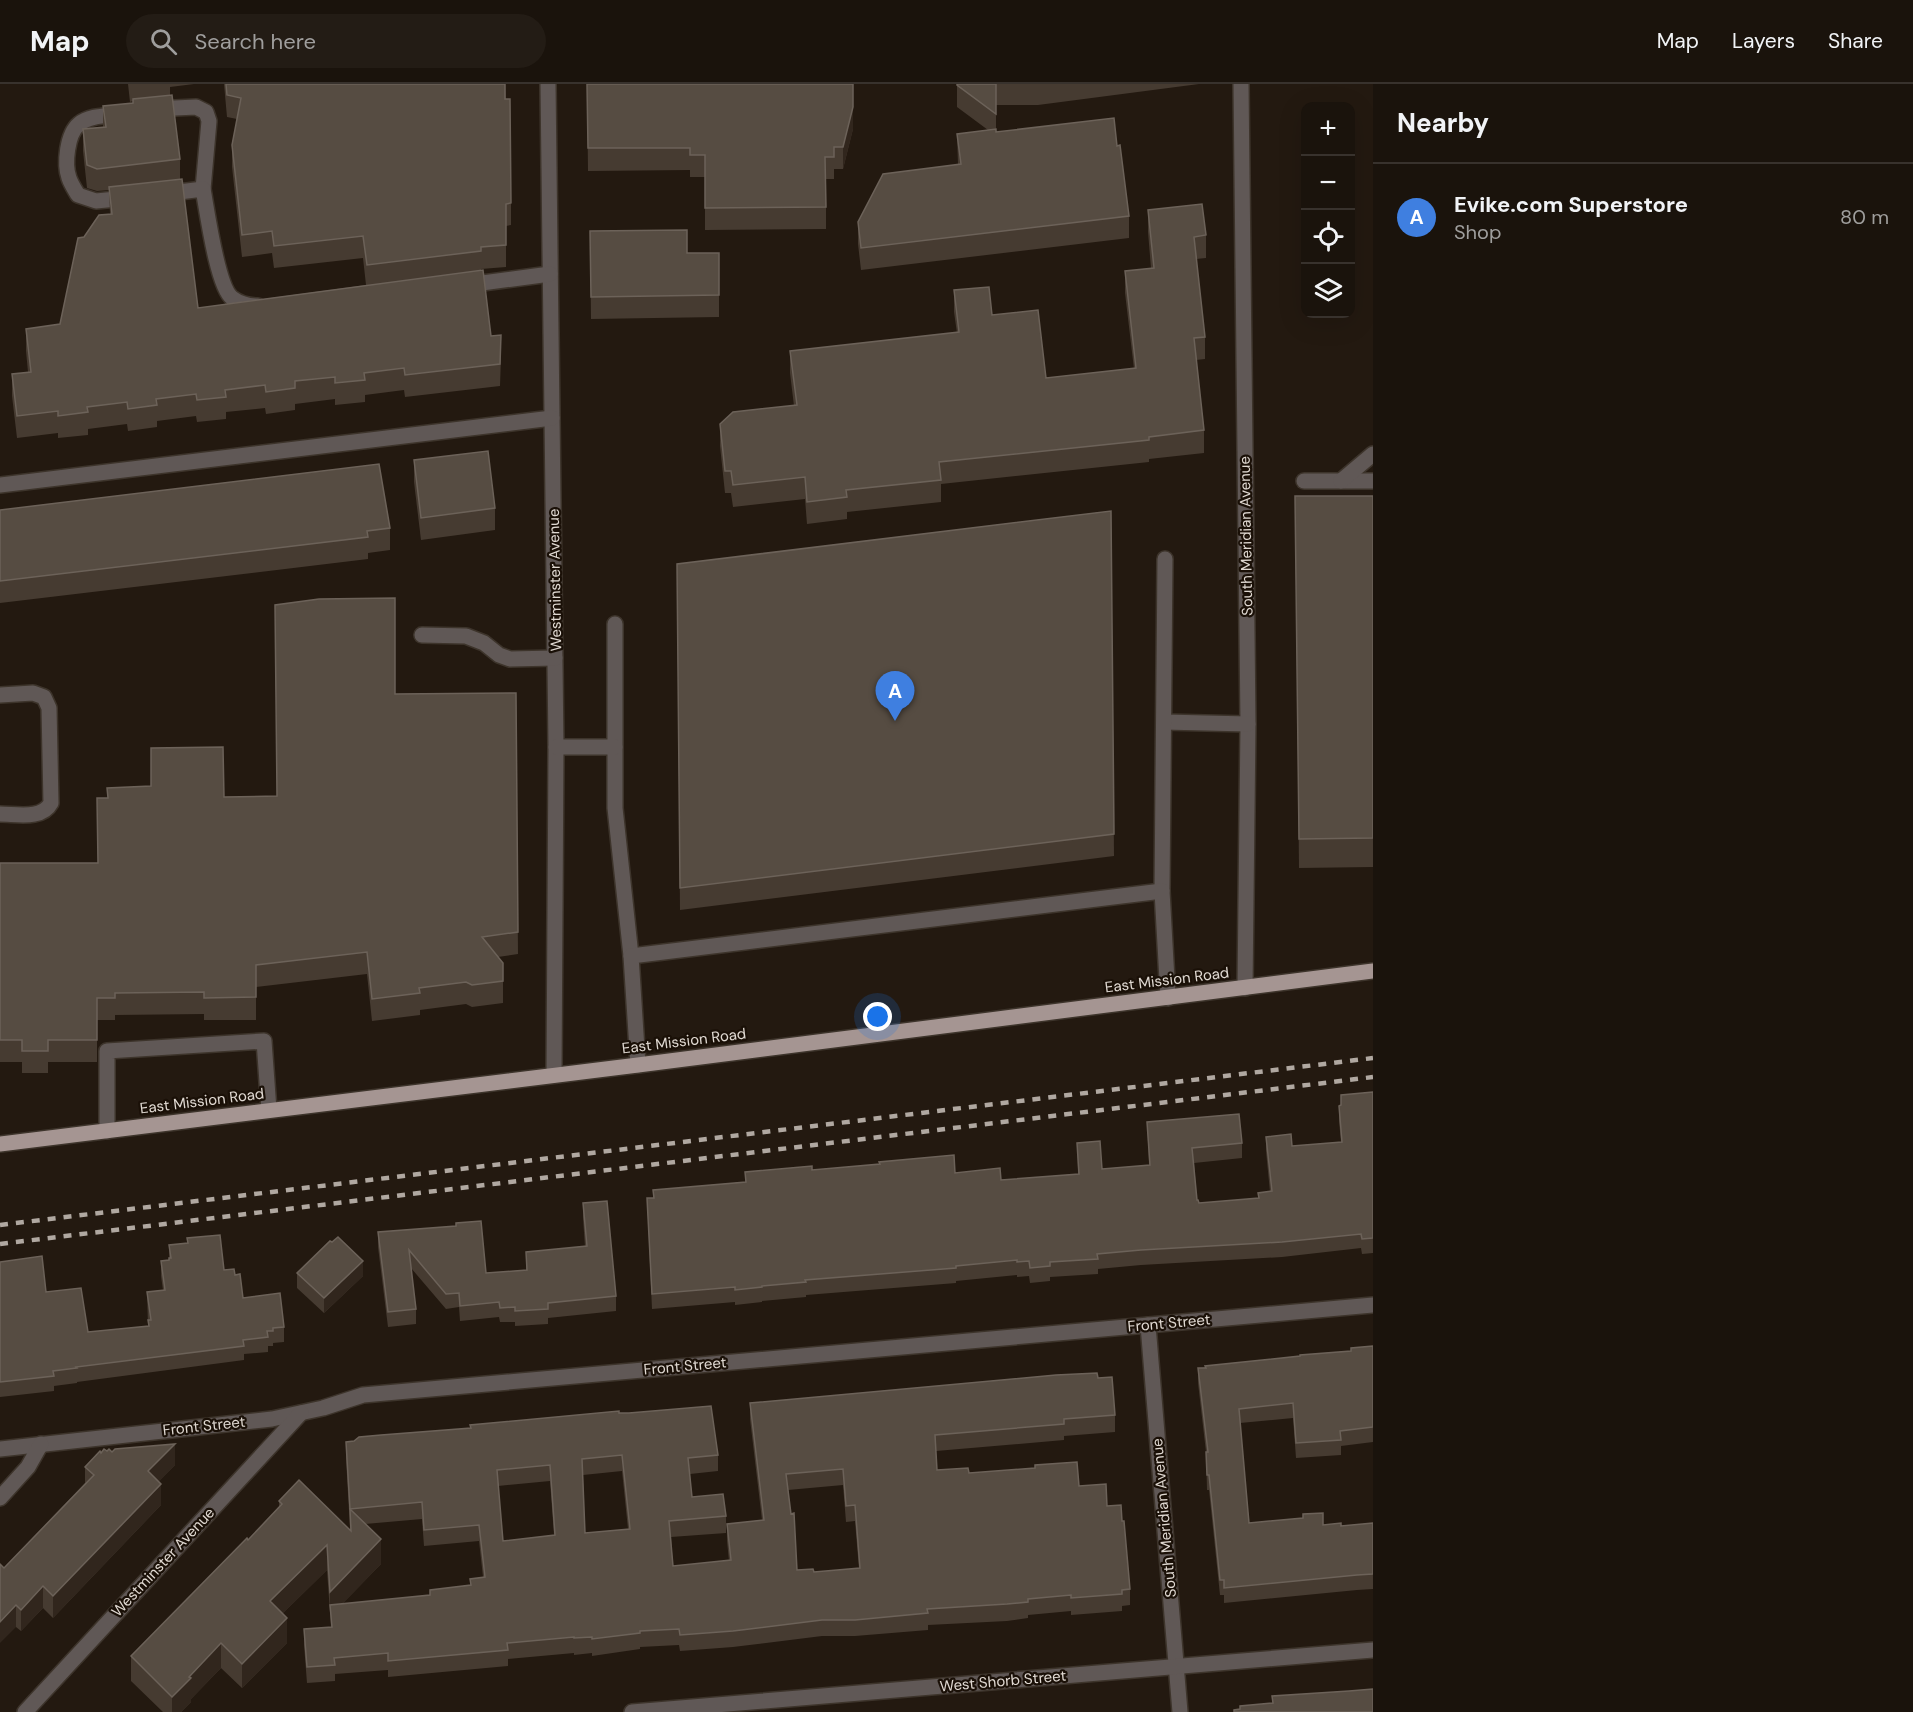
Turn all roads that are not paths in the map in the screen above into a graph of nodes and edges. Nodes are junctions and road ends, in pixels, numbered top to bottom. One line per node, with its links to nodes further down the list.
1 (548, 84): 4 (street, Westminster Avenue)
2 (1241, 84): 19 (street, South Meridian Avenue)
3 (203, 189): 3 (street); 6 (street)
4 (550, 274): 5 (street); 7 (street, Westminster Avenue)
5 (453, 287)
6 (270, 305)
7 (552, 418): 12 (street); 16 (street, Westminster Avenue)
8 (1373, 454): 10 (street)
9 (1304, 481): 10 (street)
10 (1341, 481): 11 (street)
11 (1373, 481)
12 (0, 485)
13 (1165, 559): 18 (street)
14 (615, 624): 21 (street)
15 (422, 635): 16 (street)
16 (555, 658): 20 (street, Westminster Avenue)
17 (0, 695): 22 (street)
18 (1164, 722): 19 (street); 23 (street)
19 (1248, 724): 26 (street, South Meridian Avenue)
20 (556, 747): 21 (street); 29 (street, Westminster Avenue)
21 (615, 747): 24 (street)
22 (0, 814)
23 (1162, 891): 24 (street); 27 (street)
24 (631, 956): 28 (street)
25 (1373, 971): 26 (main road, East Mission Road)
26 (1245, 988): 27 (main road, East Mission Road)
27 (1168, 998): 28 (main road, East Mission Road)
28 (638, 1065): 29 (main road, East Mission Road)
29 (554, 1076): 30 (main road, East Mission Road)
30 (269, 1110): 31 (main road, East Mission Road); 31 (street)
31 (106, 1131): 32 (main road, East Mission Road)
32 (0, 1144)
33 (1373, 1305): 34 (street, Front Street)
34 (1148, 1325): 35 (street, Front Street); 40 (street, South Meridian Avenue)
35 (301, 1413): 36 (street, Front Street); 41 (street, Westminster Avenue)
36 (41, 1444): 37 (street, Front Street); 38 (street)
37 (0, 1449)
38 (0, 1497)
39 (1373, 1650): 40 (street, West Shorb Street)
40 (1176, 1666): 42 (street, West Shorb Street); 43 (street, South Meridian Avenue)
41 (25, 1712)
42 (632, 1712)
43 (1180, 1712)

